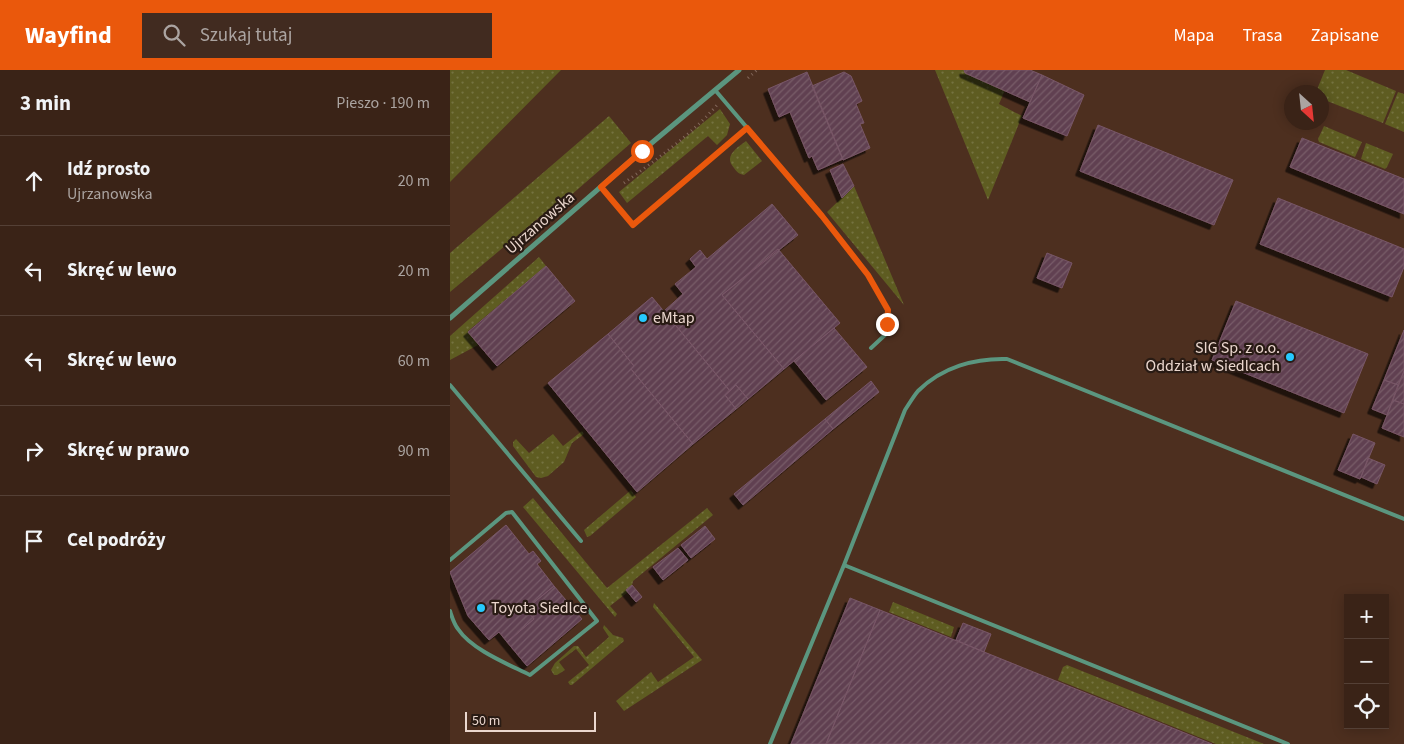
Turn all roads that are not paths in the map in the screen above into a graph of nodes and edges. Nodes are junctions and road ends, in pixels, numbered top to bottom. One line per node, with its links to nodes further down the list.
1 (739, 70): 2 (street, Ujrzanowska)
2 (715, 90): 3 (lane); 4 (street, Ujrzanowska)
3 (747, 128): 4 (lane); 6 (lane)
4 (601, 187): 5 (street, Ujrzanowska)
5 (450, 318)
6 (871, 348)
7 (450, 385): 9 (lane)
8 (1404, 519): 11 (lane)
9 (581, 541)
10 (450, 560): 12 (lane)
11 (844, 565): 13 (lane); 14 (lane)
12 (450, 611)
13 (770, 744)
14 (1288, 744)

